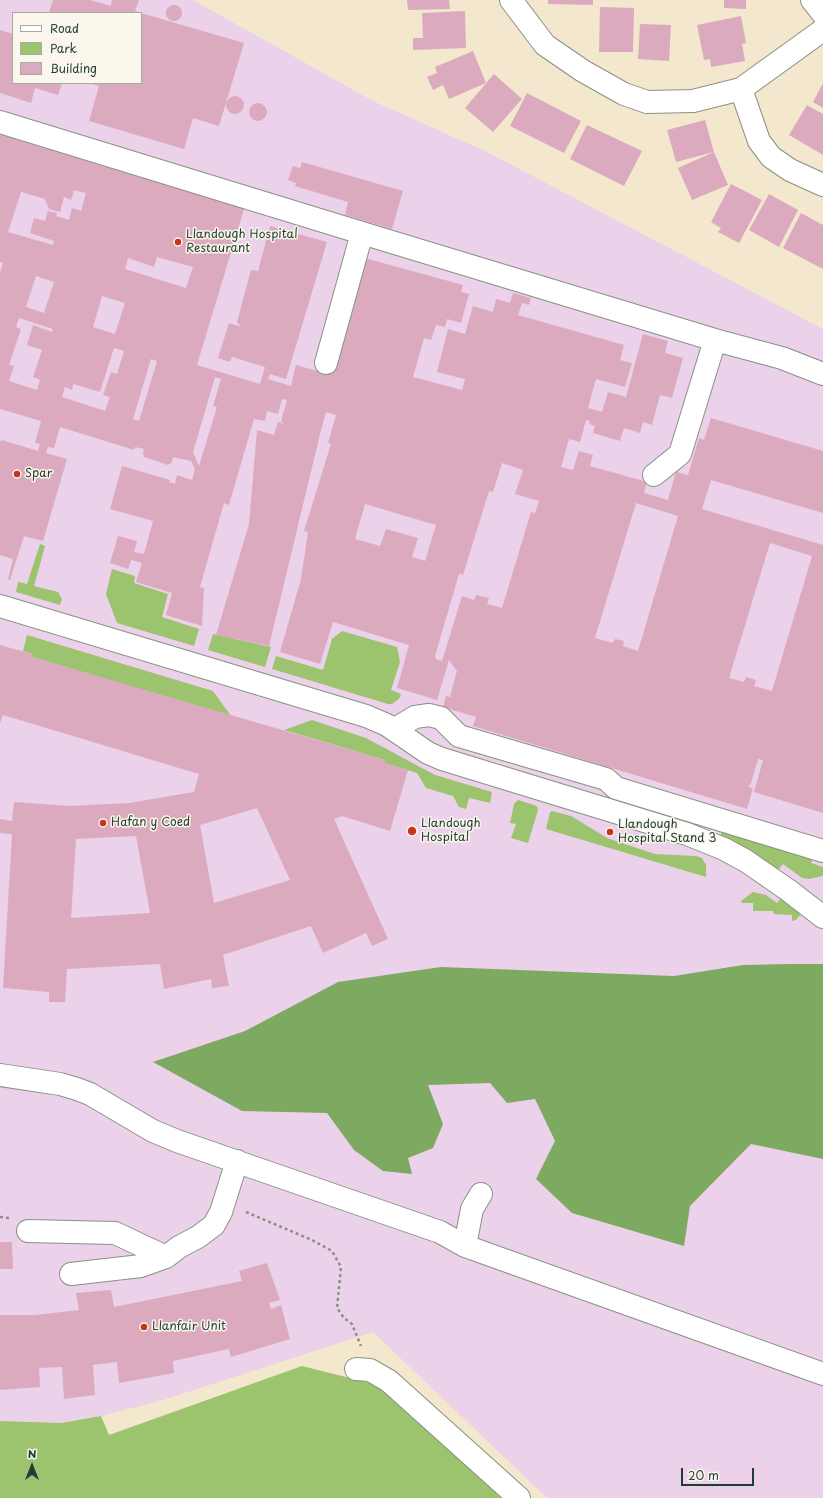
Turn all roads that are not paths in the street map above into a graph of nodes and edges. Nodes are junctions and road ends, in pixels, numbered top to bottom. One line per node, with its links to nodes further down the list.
1 (511, 0): 5 (street)
2 (812, 0): 3 (street)
3 (823, 14)
4 (823, 30): 5 (street)
5 (742, 89): 7 (street)
6 (0, 122): 8 (street)
7 (823, 185)
8 (362, 233): 9 (street); 10 (street)
9 (715, 340): 11 (street); 12 (street)
10 (326, 363)
11 (823, 374)
12 (654, 475)
13 (0, 606): 14 (street)
14 (395, 729): 15 (street); 16 (street)
15 (823, 851)
16 (823, 917)
17 (0, 1075): 18 (street)
18 (237, 1161): 21 (street); 22 (street)
19 (481, 1194): 21 (street)
20 (28, 1231): 22 (street)
21 (465, 1246): 25 (street)
22 (166, 1257): 23 (street)
23 (71, 1274)
24 (359, 1370): 26 (street)
25 (823, 1374)
26 (519, 1498)

